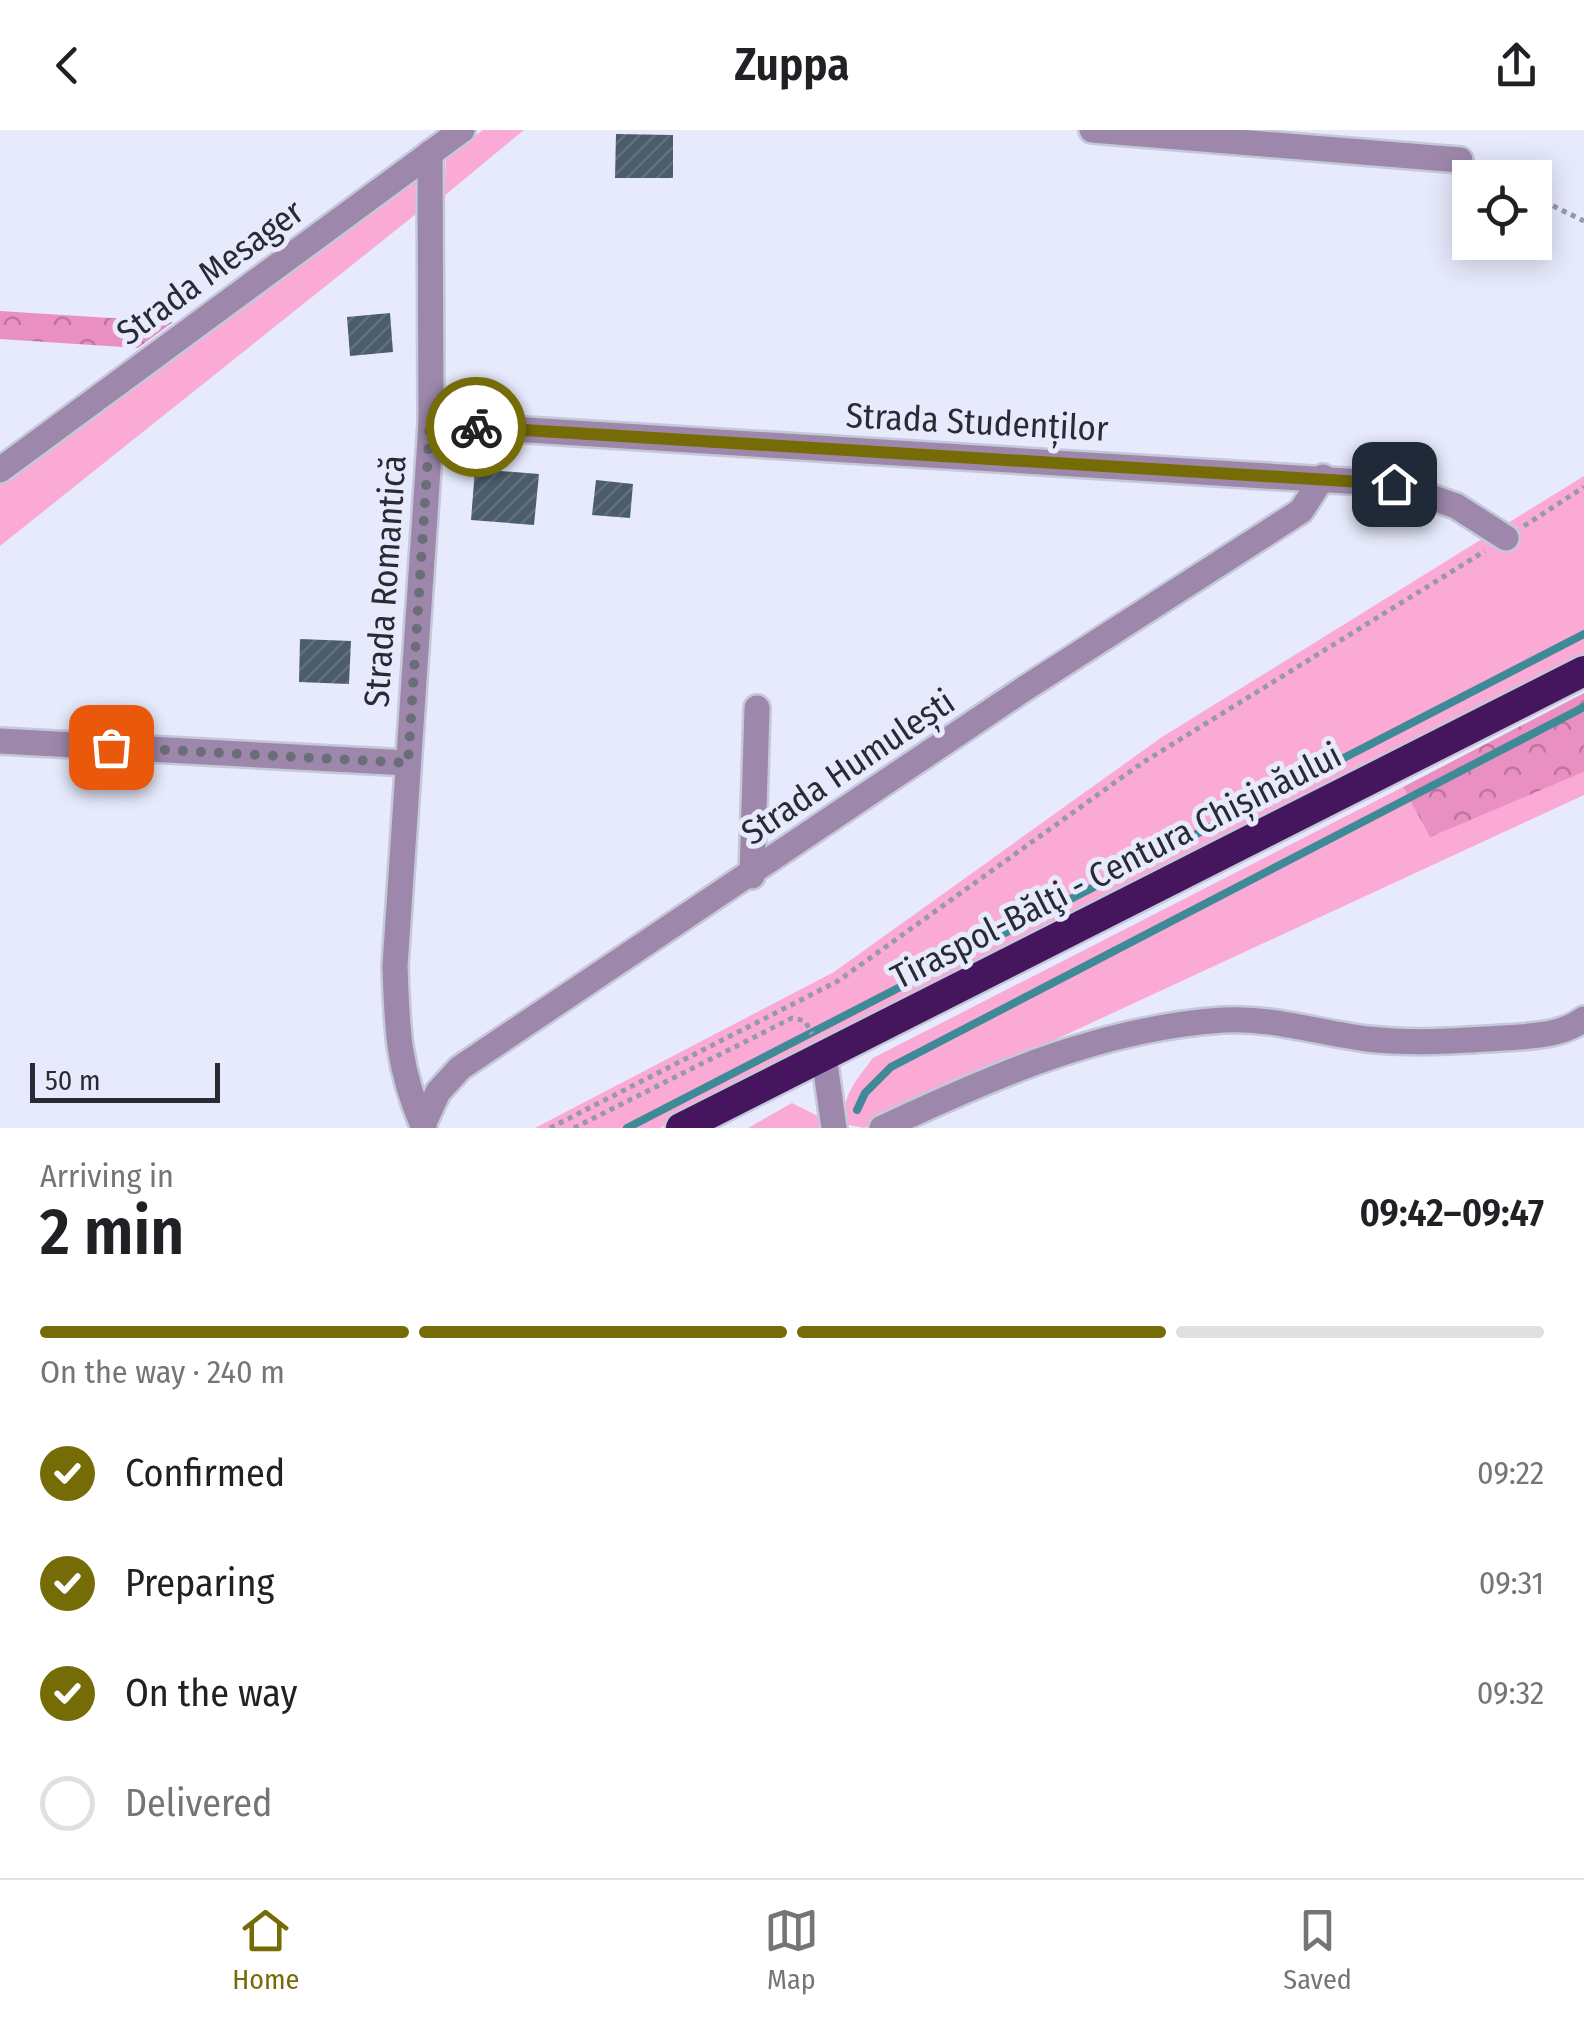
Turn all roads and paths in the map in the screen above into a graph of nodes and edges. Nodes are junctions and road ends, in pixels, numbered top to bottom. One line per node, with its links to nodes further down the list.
1 (462, 130): 3 (street, Strada Mesager)
2 (1092, 130): 4 (street)
3 (430, 152): 7 (street, Strada Romantică); 8 (street, Strada Mesager)
4 (1460, 160)
5 (1552, 206): 6 (path)
6 (1584, 222)
7 (430, 424): 9 (street, Strada Studenților); 15 (street, Strada Romantică)
8 (0, 470)
9 (1323, 477): 11 (street, Strada Studenților); 16 (street, Strada Humulești)
10 (1584, 487): 11 (path)
11 (1506, 538): 21 (path)
12 (1584, 671): 19 (highway, Tiraspol-Bălţi - Centura Chișinăului)
13 (757, 708): 16 (street)
14 (0, 741): 15 (street)
15 (408, 763): 20 (street, Strada Romantică)
16 (752, 876): 20 (street, Strada Humulești)
17 (807, 1024): 22 (path)
18 (1579, 1028): 25 (street)
19 (824, 1056): 23 (highway, Tiraspol-Bălţi - Centura Chișinăului); 24 (street)
20 (424, 1126)
21 (550, 1128)
22 (574, 1128)
23 (681, 1128)
24 (834, 1128)
25 (882, 1128)

